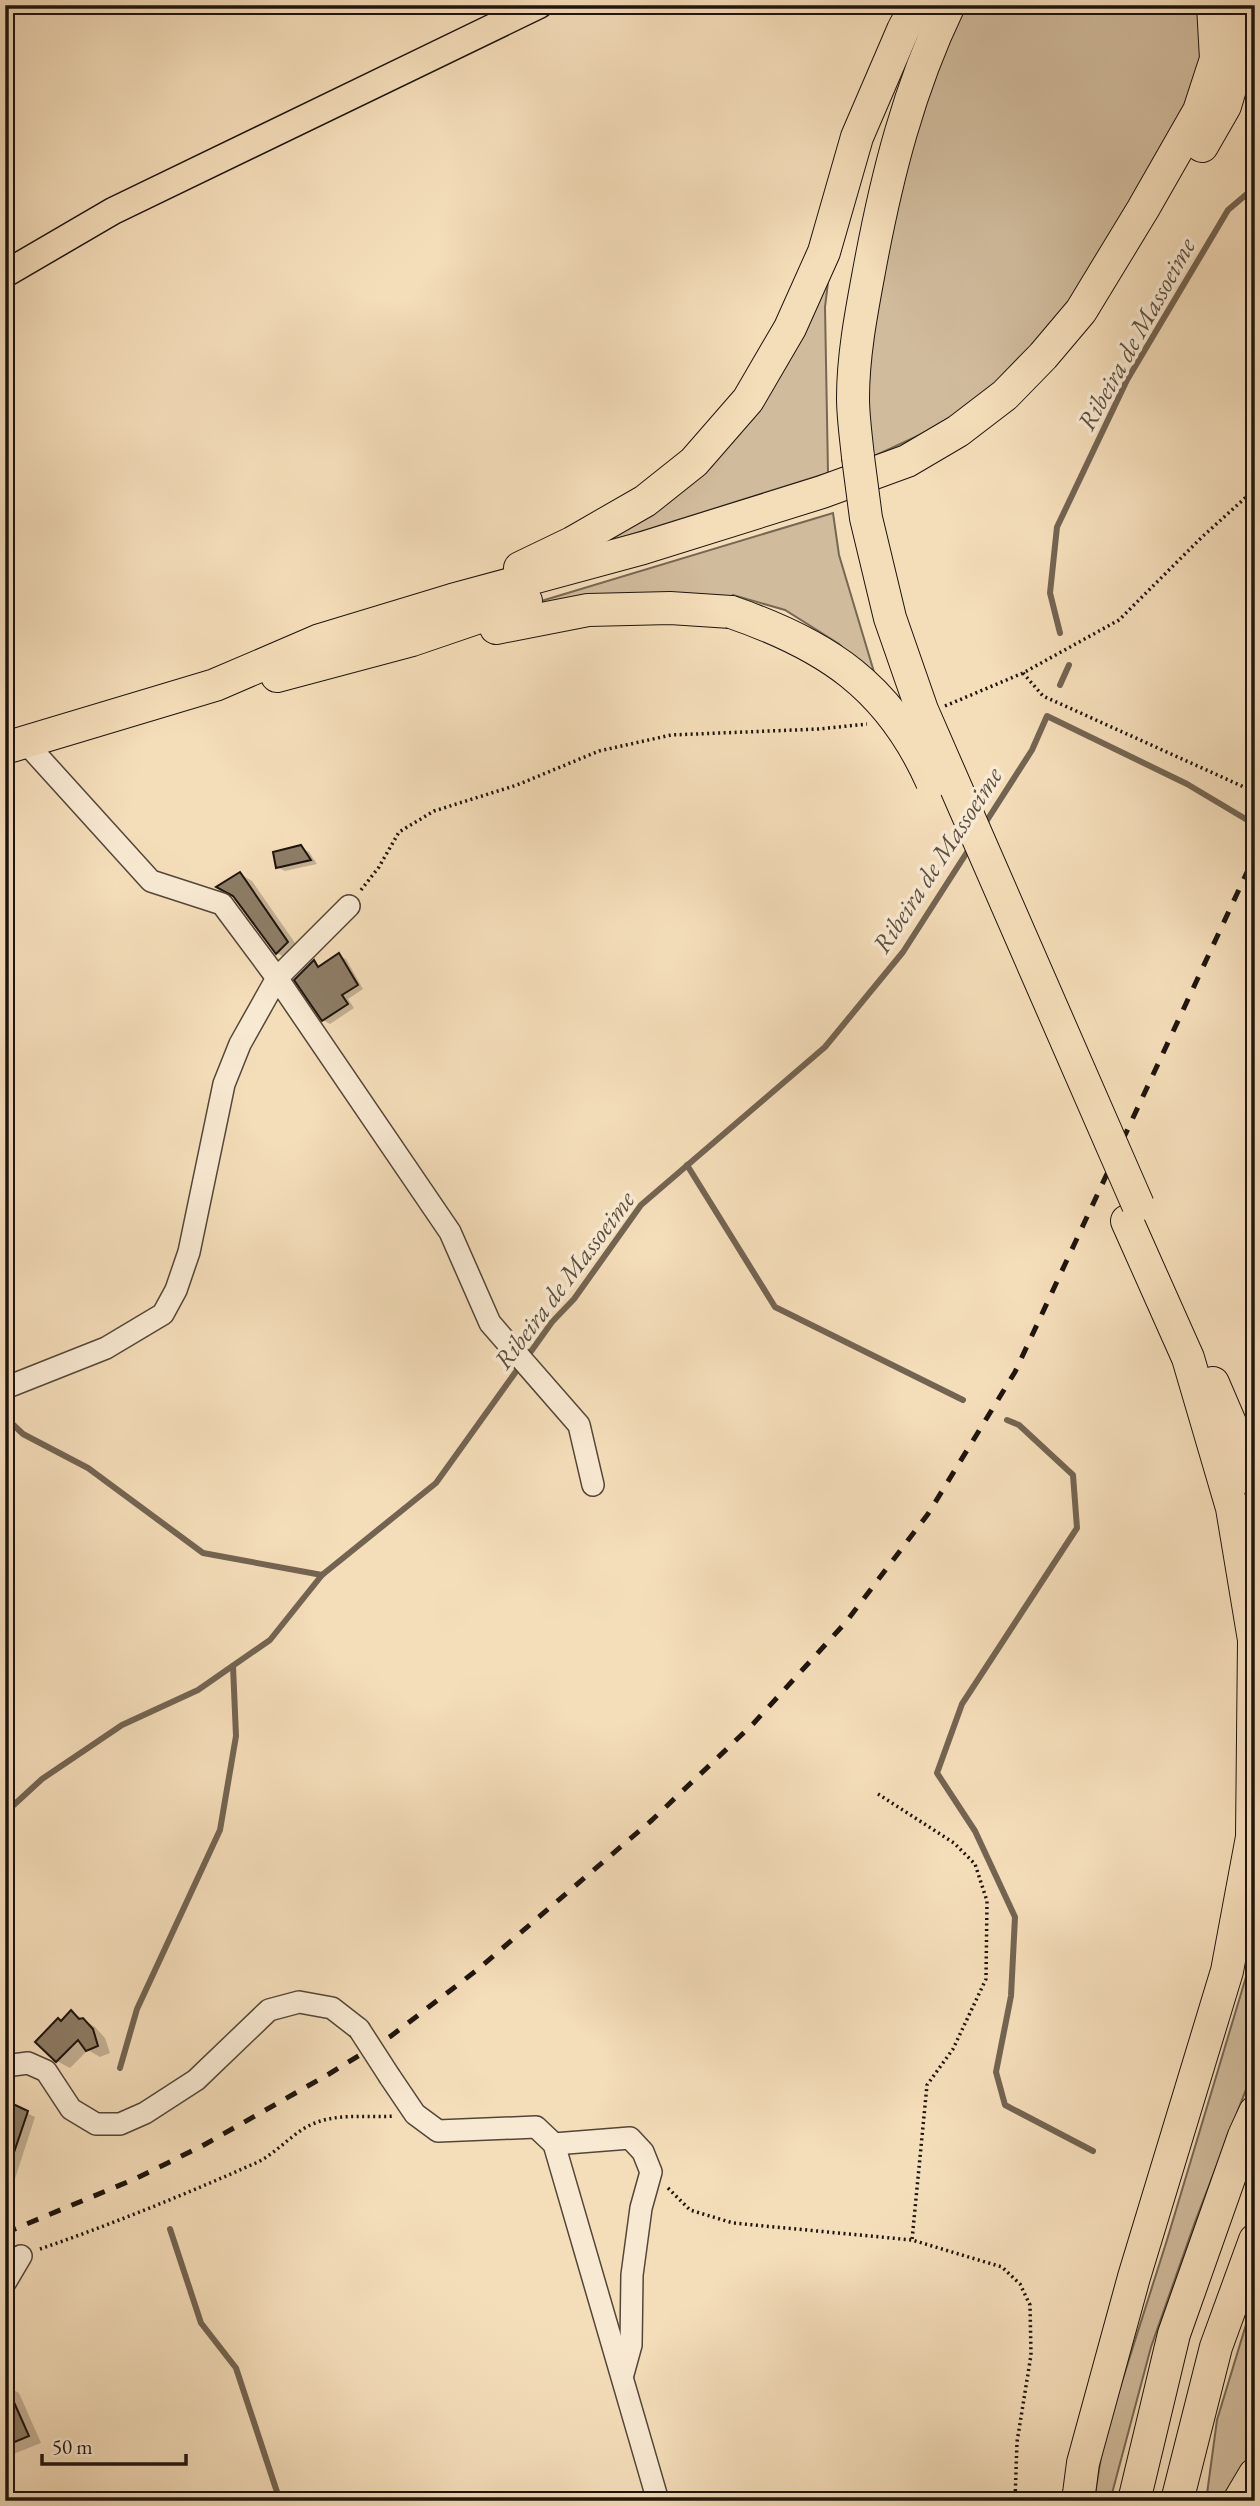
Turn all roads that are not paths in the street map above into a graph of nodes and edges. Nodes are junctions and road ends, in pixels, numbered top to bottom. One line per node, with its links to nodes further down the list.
1 (539, 5): 6 (main road)
2 (916, 5): 7 (highway)
3 (949, 5): 13 (highway, bridge)
4 (1213, 5): 7 (highway)
5 (1245, 5): 8 (highway)
6 (5, 274)
7 (452, 600): 9 (highway)
8 (412, 640): 9 (highway); 13 (highway, bridge)
9 (215, 685): 10 (highway)
10 (15, 746): 12 (street)
11 (349, 906): 12 (street)
12 (277, 978): 14 (street); 16 (street)
13 (1132, 1213): 15 (highway); 26 (highway)
14 (5, 1388)
15 (1255, 1481)
16 (593, 1485)
17 (5, 2066): 19 (street, bridge)
18 (1255, 2112): 27 (highway)
19 (554, 2144): 23 (street); 23 (street)
20 (1255, 2240): 28 (highway)
21 (21, 2256): 22 (street)
22 (5, 2283)
23 (623, 2374): 25 (street)
24 (1255, 2474): 29 (highway)
25 (658, 2501)
26 (1078, 2501)
27 (1134, 2501)
28 (1177, 2501)
29 (1239, 2501)

